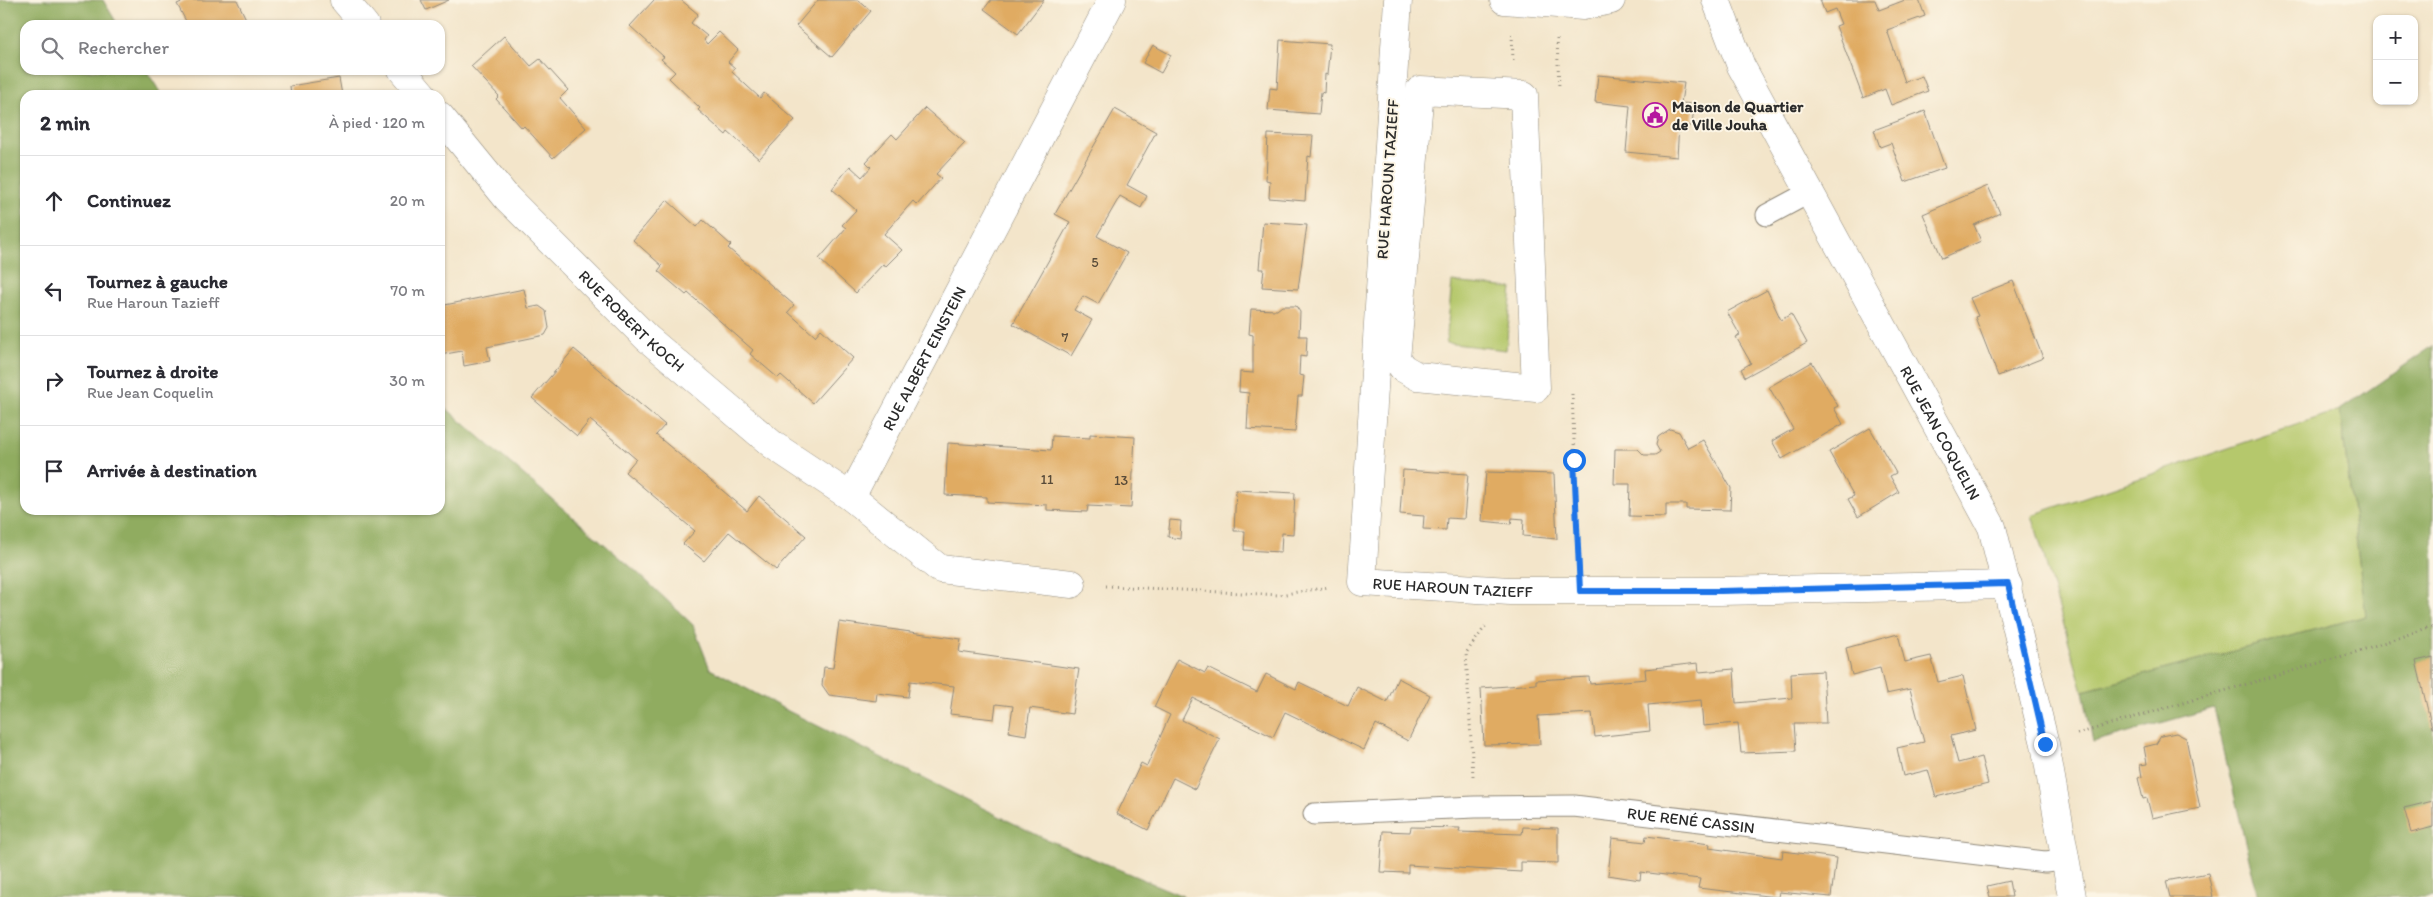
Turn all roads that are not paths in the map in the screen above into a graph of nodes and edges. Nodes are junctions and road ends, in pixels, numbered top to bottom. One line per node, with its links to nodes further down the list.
1 (344, 0): 8 (street)
2 (1112, 0): 15 (street, RUE ALBERT EINSTEIN)
3 (1398, 0): 17 (street, RUE HAROUN TAZIEFF)
4 (1504, 0): 7 (street)
5 (1611, 0): 7 (street)
6 (1716, 0): 13 (street, RUE JEAN COQUELIN)
7 (1512, 1)
8 (361, 20)
9 (406, 75): 10 (street)
10 (418, 90)
11 (1513, 94): 11 (street)
12 (445, 122): 15 (street, RUE ROBERT KOCH)
13 (1810, 192): 14 (lane); 17 (street, RUE JEAN COQUELIN)
14 (1767, 215)
15 (851, 497): 16 (street)
16 (1072, 584)
17 (2008, 584): 19 (street, RUE JEAN COQUELIN)
18 (1314, 814): 19 (lane, RUE RENÉ CASSIN)
19 (2065, 860): 20 (street, RUE JEAN COQUELIN)
20 (2072, 897)

